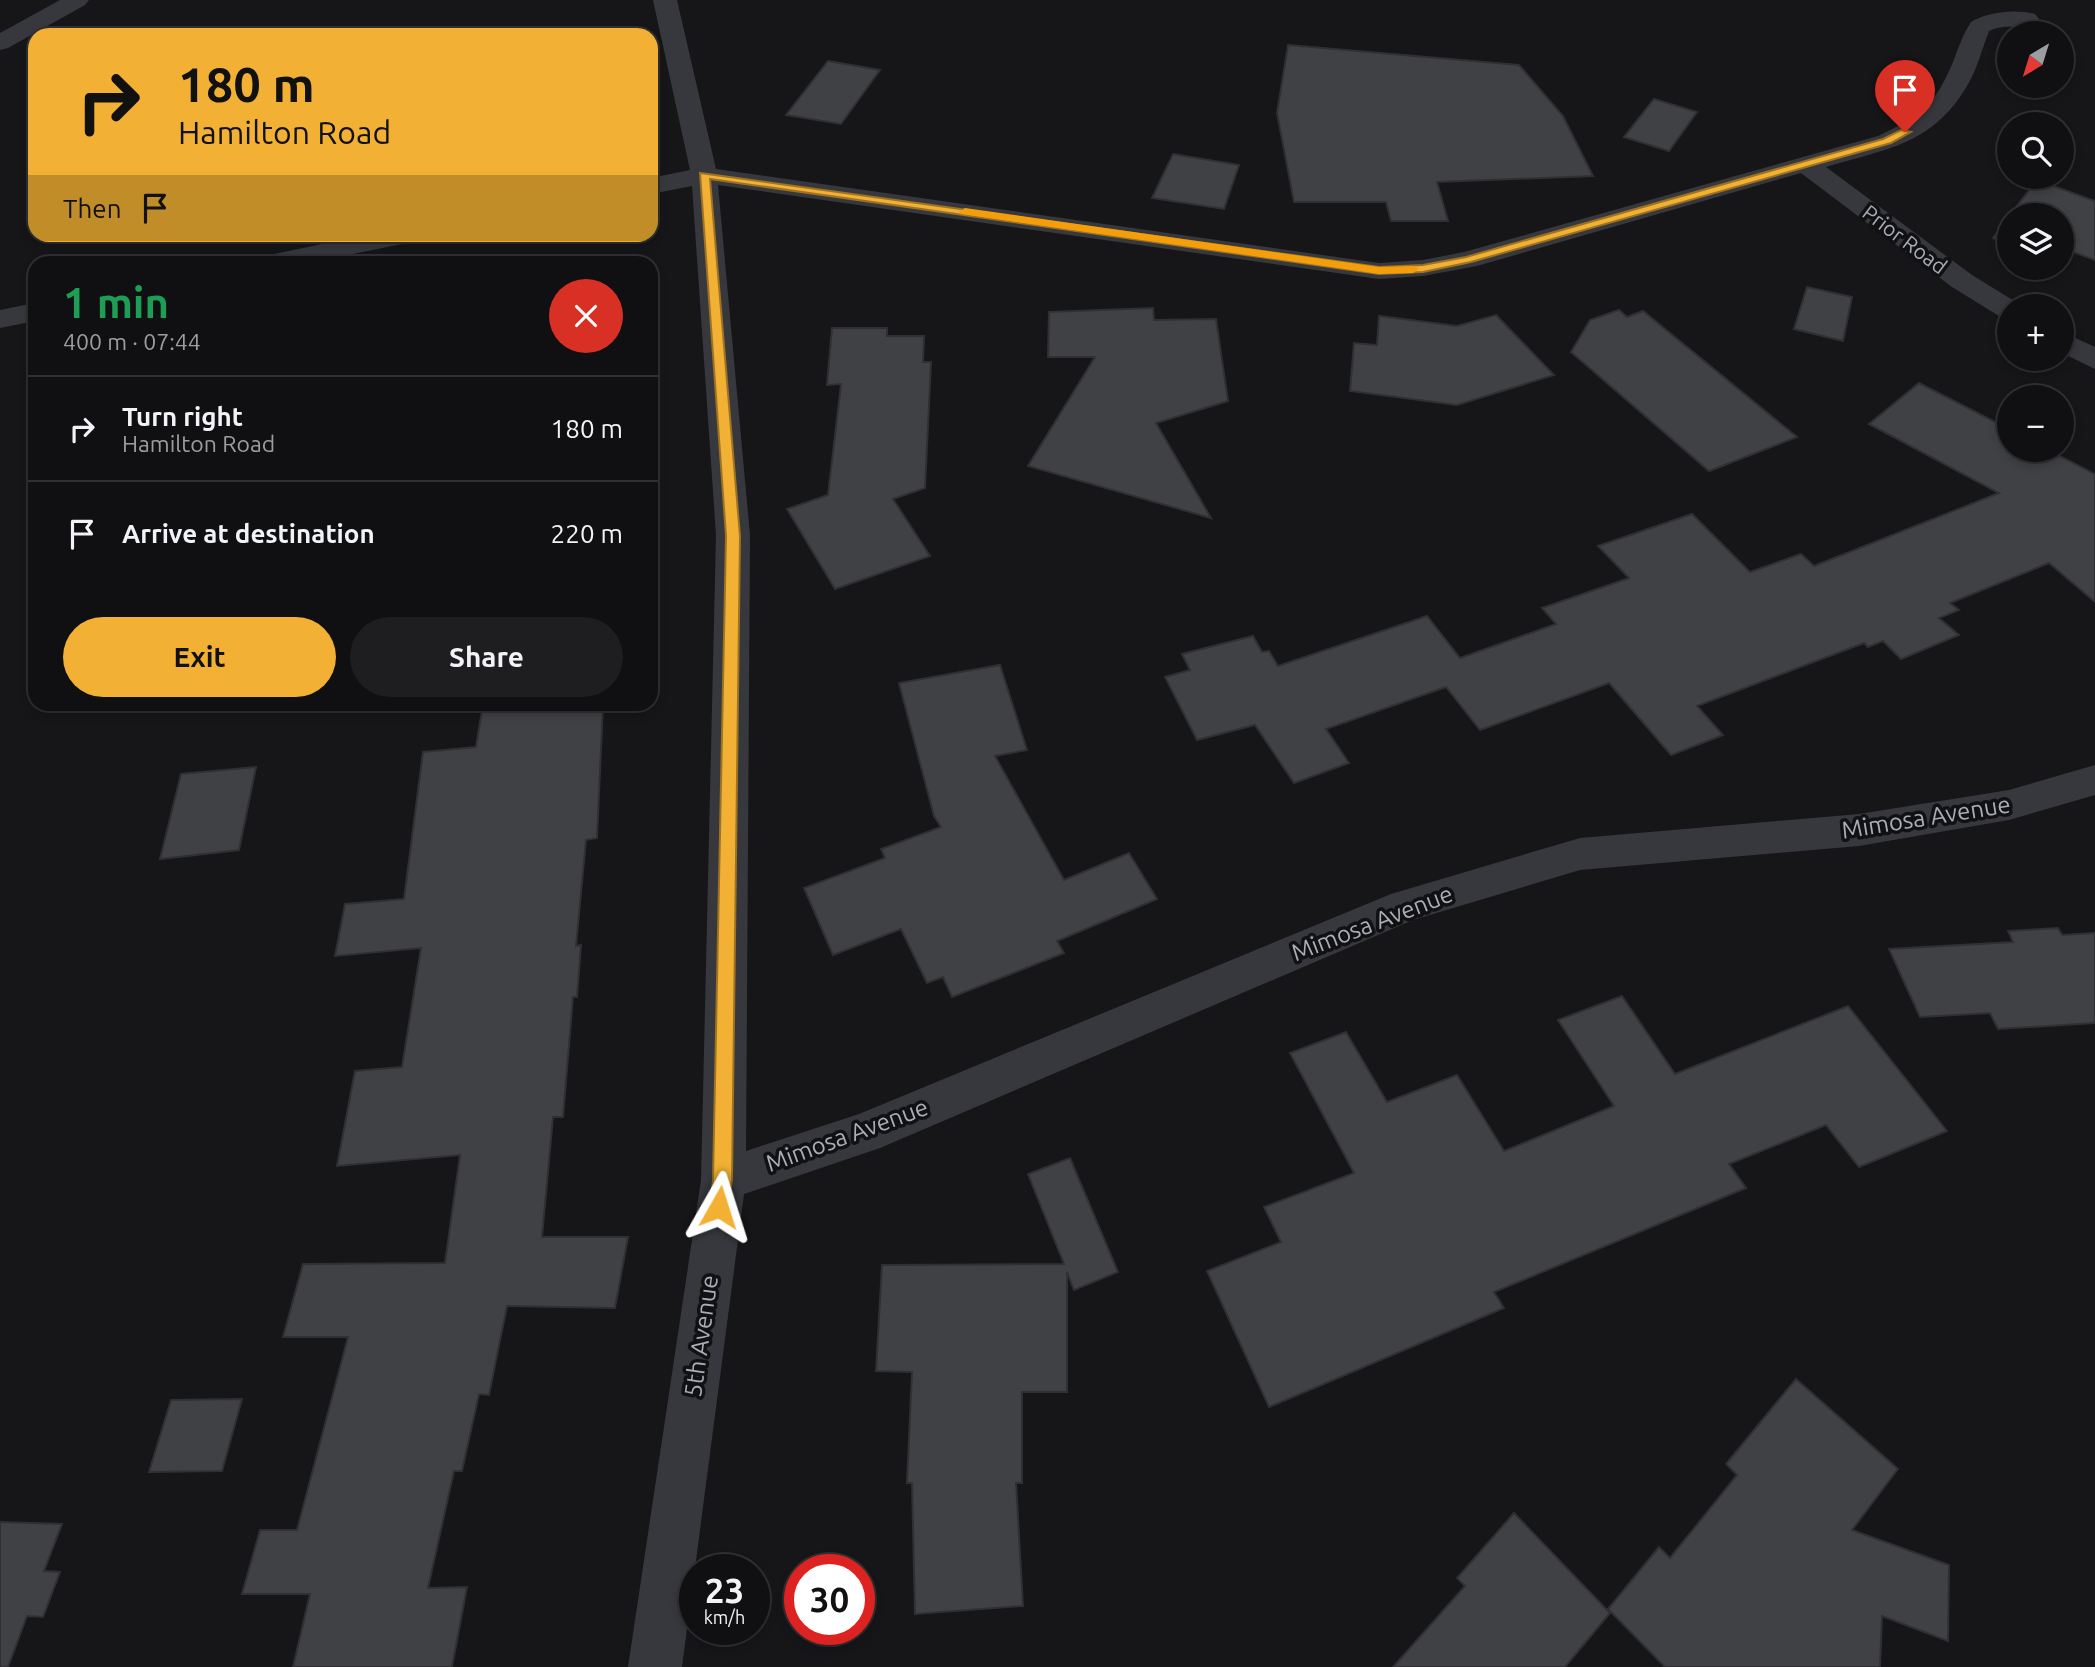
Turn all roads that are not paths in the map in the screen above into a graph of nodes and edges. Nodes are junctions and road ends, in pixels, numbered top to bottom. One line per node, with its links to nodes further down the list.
1 (77, 0): 4 (street)
2 (665, 0): 6 (street, 5th Avenue)
3 (2027, 19): 5 (street)
4 (0, 43)
5 (1804, 163): 6 (street); 10 (street, Prior Road)
6 (704, 175): 7 (street); 16 (street, 5th Avenue)
7 (658, 185)
8 (373, 242): 9 (street)
9 (304, 256)
10 (1997, 303)
11 (28, 313): 12 (street)
12 (0, 319)
13 (2074, 348): 14 (street)
14 (2095, 360)
15 (2095, 780): 16 (street, Mimosa Avenue)
16 (723, 1180): 17 (street, 5th Avenue)
17 (655, 1667)

